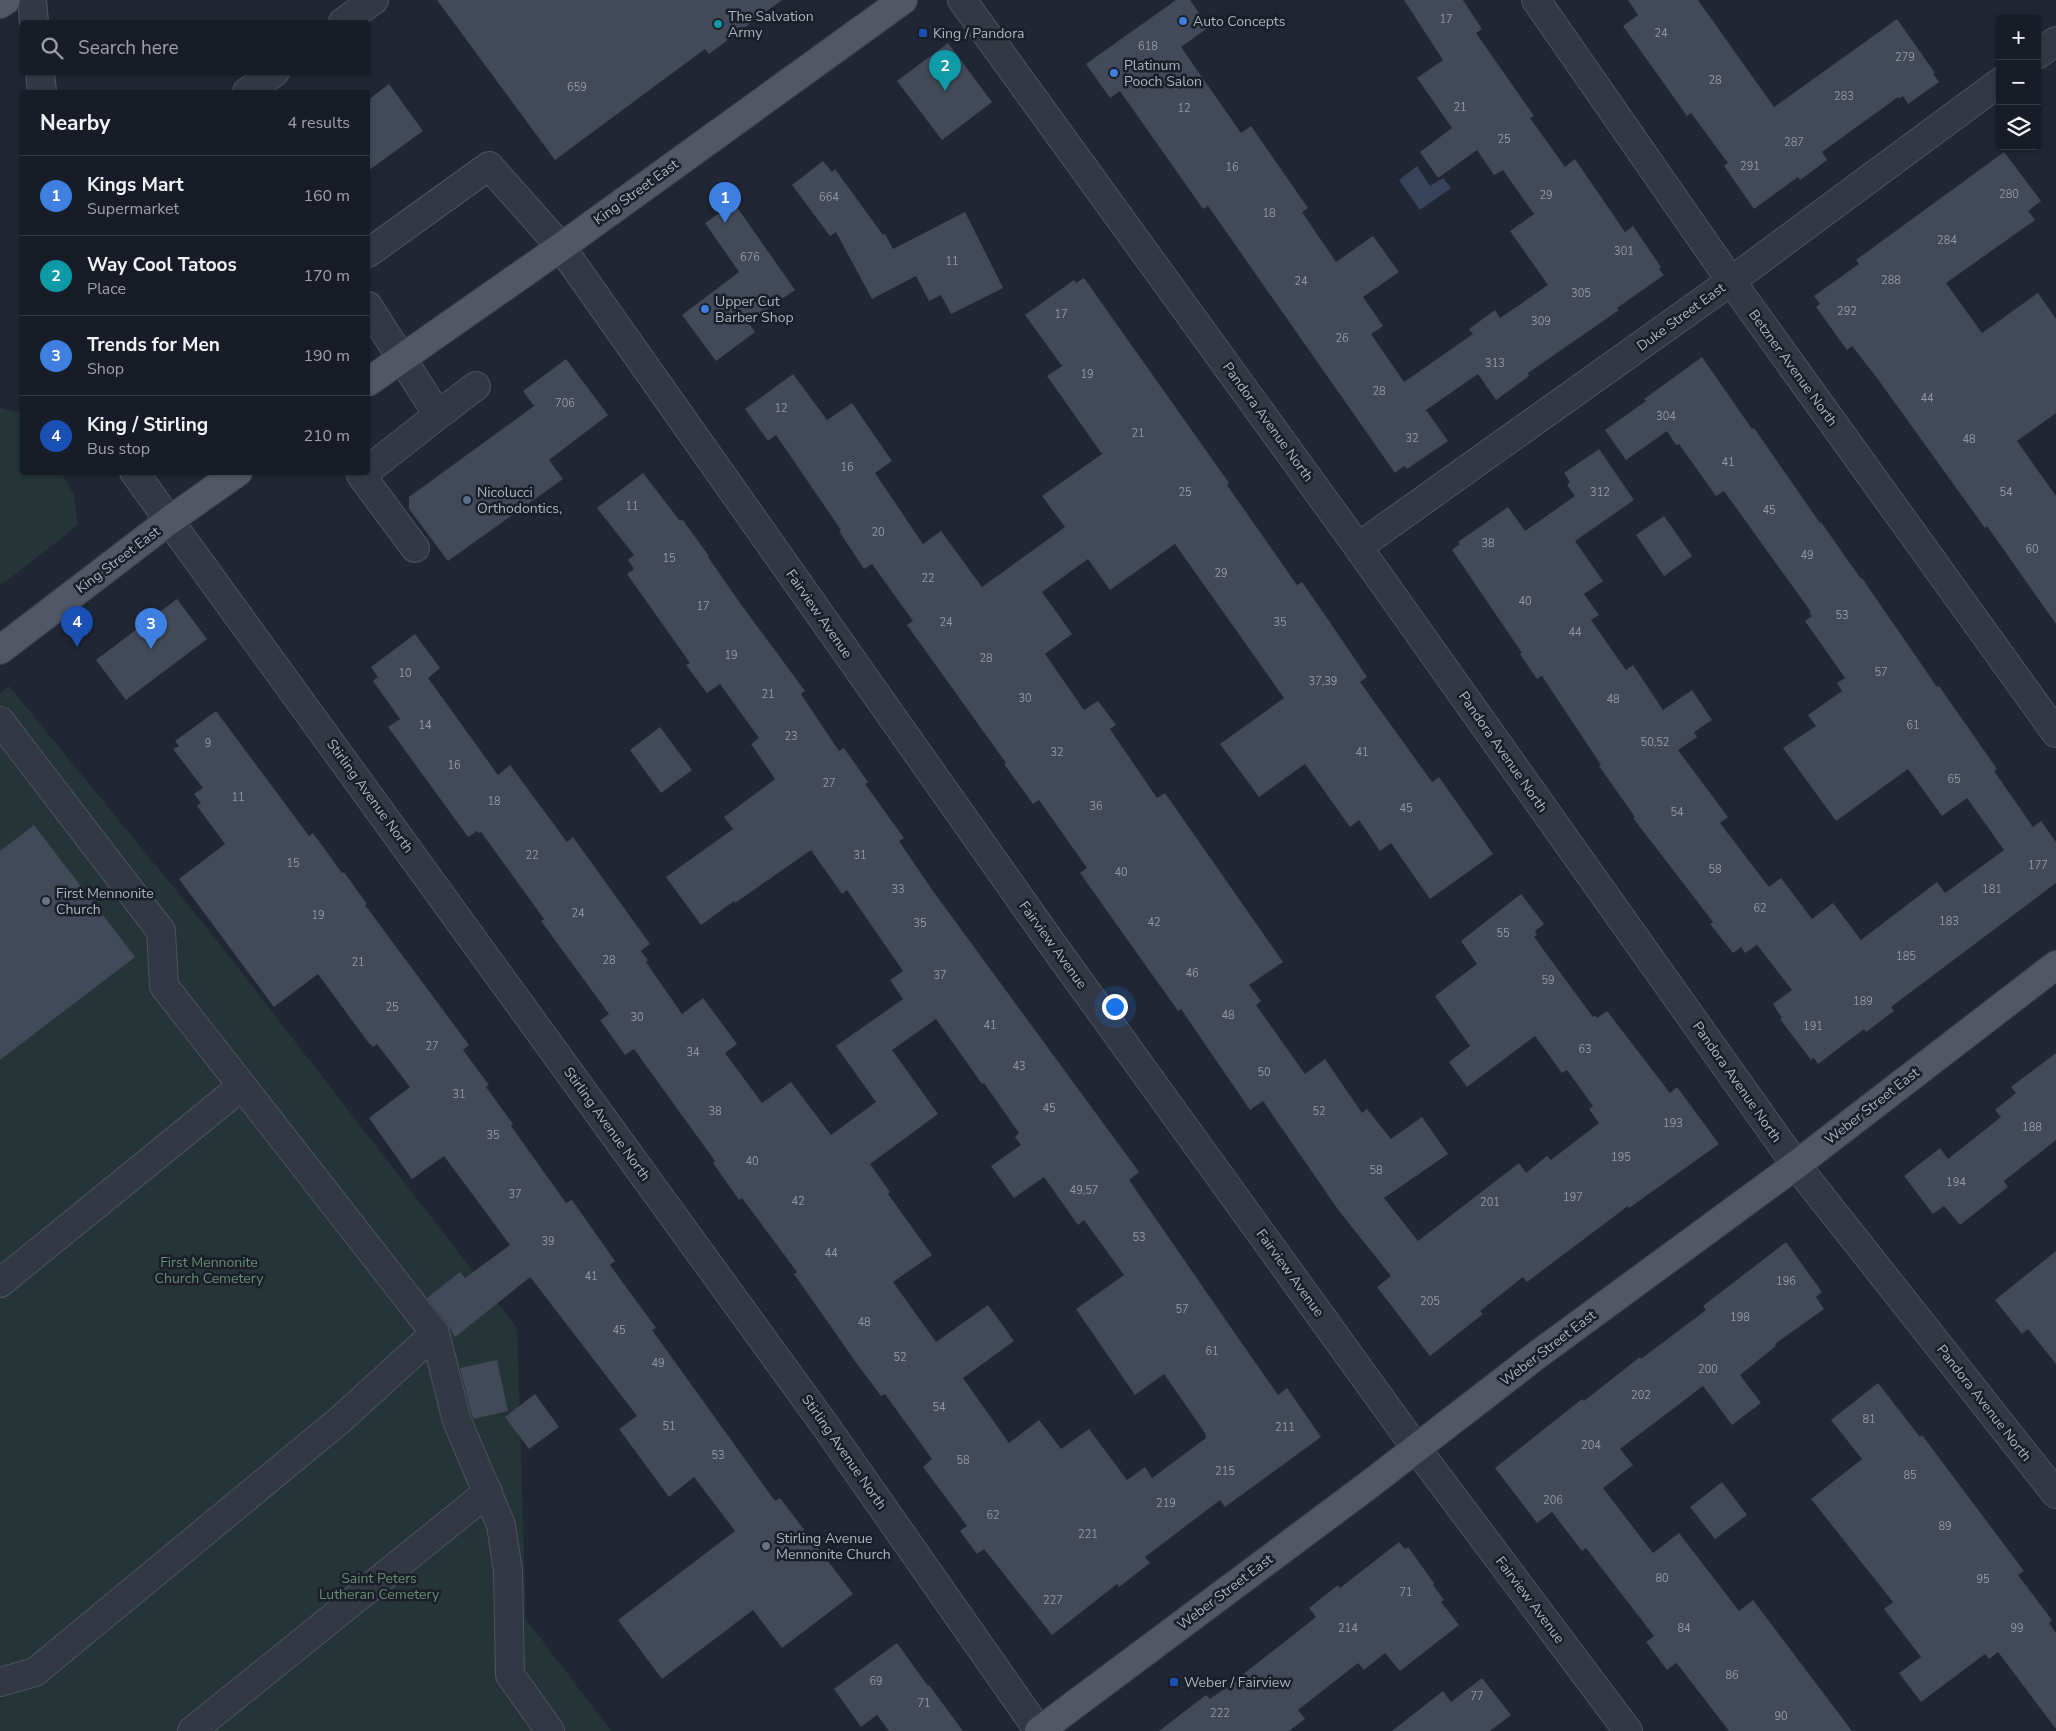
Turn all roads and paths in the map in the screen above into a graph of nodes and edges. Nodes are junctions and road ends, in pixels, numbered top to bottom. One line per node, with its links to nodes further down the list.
1 (6, 0): 7 (main road)
2 (32, 0): 8 (street)
3 (374, 0): 9 (street)
4 (903, 0): 17 (main road, King Street East)
5 (962, 0): 30 (street, Pandora Avenue North)
6 (1536, 0): 19 (street, Betzner Avenue North)
7 (0, 4)
8 (34, 20)
9 (347, 20)
10 (2056, 41): 11 (street)
11 (2041, 51)
12 (40, 75): 15 (street)
13 (271, 75): 16 (street)
14 (1996, 85): 19 (street, Duke Street East)
15 (42, 90)
16 (251, 90)
17 (561, 247): 18 (street, Fairview Avenue); 21 (main road, King Street East); 40 (street, Fairview Avenue)
18 (370, 252)
19 (1730, 281): 30 (street, Duke Street East); 34 (street, Betzner Avenue North)
20 (370, 309): 21 (street)
21 (401, 358): 22 (main road, King Street East); 24 (street)
22 (370, 381)
23 (476, 386): 24 (street)
24 (438, 415): 25 (street)
25 (370, 468)
26 (136, 475): 29 (street, Stirling Avenue North)
27 (234, 475): 29 (main road, King Street East)
28 (364, 475): 31 (street)
29 (170, 520): 32 (main road, King Street East); 46 (street, Stirling Avenue North)
30 (1358, 547): 37 (street, Pandora Avenue North)
31 (415, 548)
32 (0, 650)
33 (0, 721): 36 (street)
34 (2056, 733)
35 (2056, 965): 37 (main road, Weber Street East)
36 (242, 1086): 38 (street); 39 (street)
37 (1796, 1165): 40 (main road, Weber Street East); 42 (street, Pandora Avenue North)
38 (0, 1283)
39 (435, 1333): 41 (street); 43 (street)
40 (1416, 1448): 46 (main road, Weber Street East); 47 (street, Fairview Avenue)
41 (488, 1492): 44 (street); 45 (street)
42 (2056, 1494)
43 (0, 1682)
44 (192, 1731)
45 (550, 1731)
46 (1039, 1731)
47 (1628, 1731)

